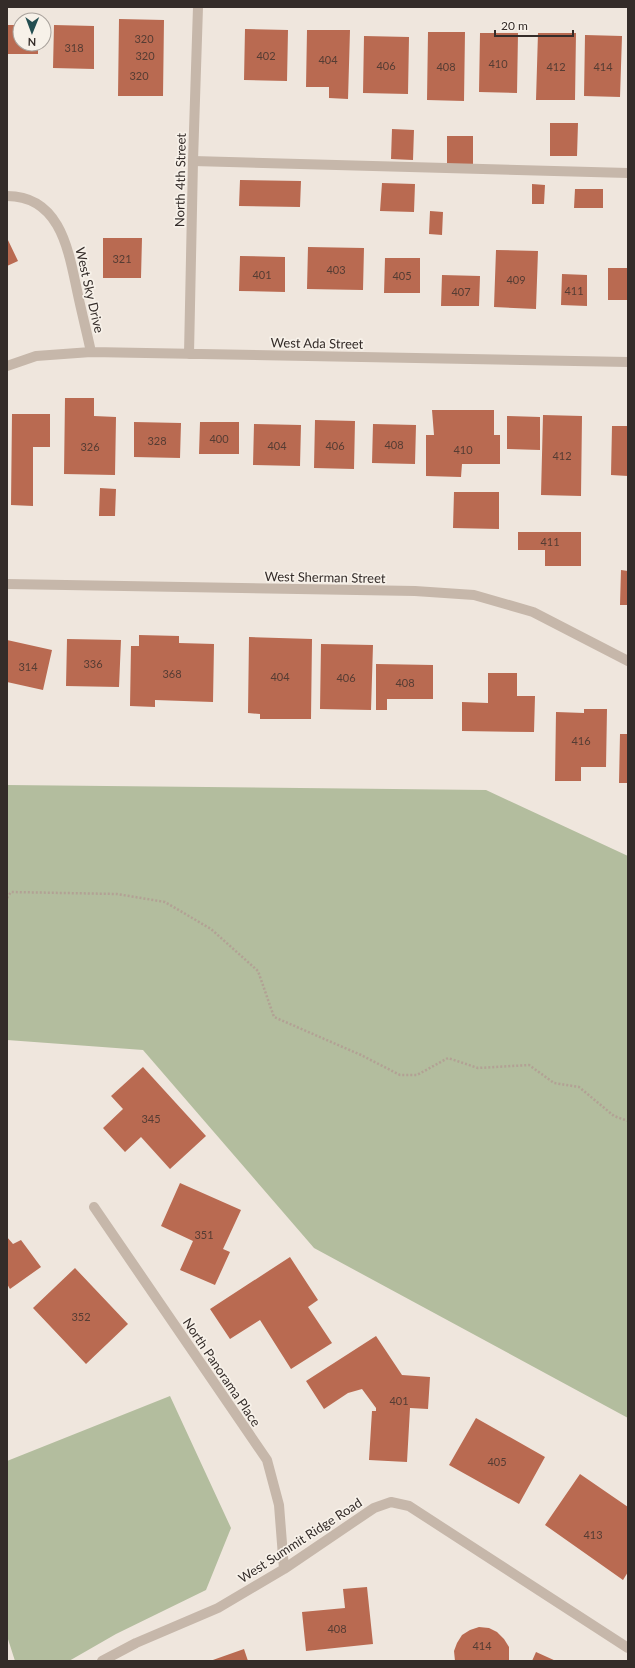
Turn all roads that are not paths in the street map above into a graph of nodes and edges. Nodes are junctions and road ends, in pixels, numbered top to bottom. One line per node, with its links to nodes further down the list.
1 (198, 7): 2 (street, North 4th Street)
2 (193, 161): 3 (street); 6 (street, North 4th Street)
3 (628, 173)
4 (7, 196): 5 (street, West Sky Drive)
5 (91, 352): 6 (street, West Ada Street); 8 (street, West Ada Street)
6 (189, 354): 7 (street, West Ada Street)
7 (628, 362)
8 (7, 366)
9 (7, 584): 10 (street, West Sherman Street)
10 (628, 661)
11 (94, 1207): 12 (street, North Panorama Place)
12 (284, 1569): 13 (street, West Summit Ridge Road); 14 (street, West Summit Ridge Road)
13 (628, 1648)
14 (102, 1661)

